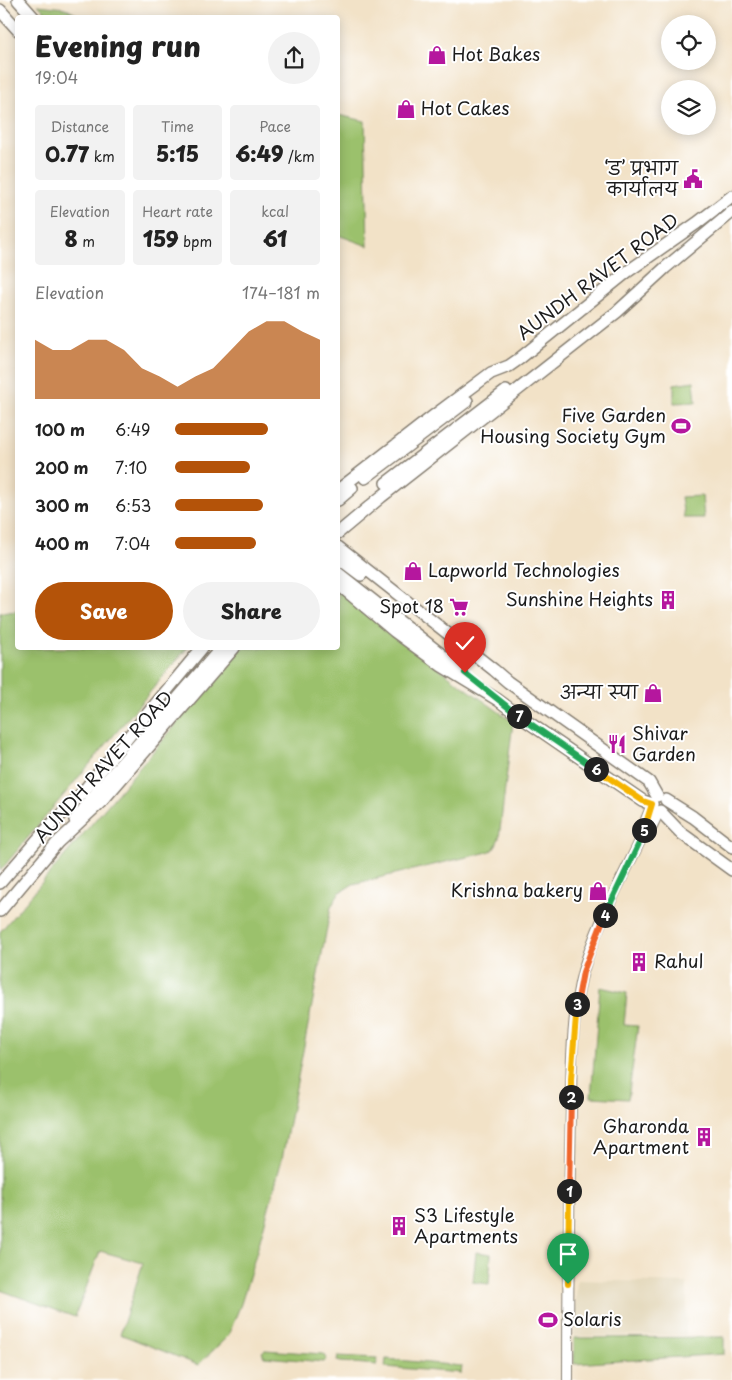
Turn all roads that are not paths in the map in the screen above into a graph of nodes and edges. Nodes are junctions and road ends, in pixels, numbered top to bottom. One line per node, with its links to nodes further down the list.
1 (18, 0): 3 (main road)
2 (0, 10): 4 (main road)
3 (31, 15)
4 (15, 27)
5 (732, 196): 7 (main road, AUNDH RAVET ROAD)
6 (732, 212): 8 (main road, AUNDH RAVET ROAD)
7 (509, 366): 9 (main road); 10 (main road)
8 (517, 386): 11 (main road); 12 (main road, AUNDH RAVET ROAD)
9 (340, 488)
10 (340, 498)
11 (340, 521)
12 (340, 531)
13 (341, 553): 20 (main road); 20 (main road)
14 (340, 575): 21 (main road)
15 (340, 586): 21 (main road)
16 (191, 650): 24 (main road)
17 (200, 650): 22 (main road)
18 (219, 650): 22 (main road)
19 (232, 650): 25 (main road, AUNDH RAVET ROAD)
20 (494, 670): 23 (main road)
21 (498, 700): 23 (main road)
22 (85, 797): 24 (main road); 25 (main road)
23 (660, 804): 26 (main road); 27 (main road); 30 (street)
24 (45, 831): 28 (main road, AUNDH RAVET ROAD)
25 (58, 843): 29 (main road, AUNDH RAVET ROAD)
26 (732, 847)
27 (732, 870)
28 (0, 882)
29 (0, 911)
30 (568, 1380)

